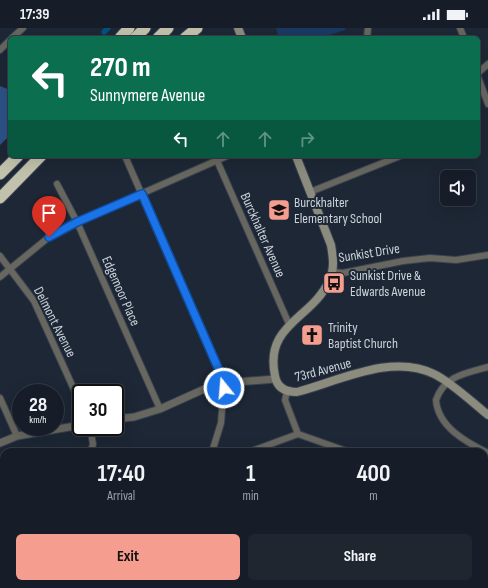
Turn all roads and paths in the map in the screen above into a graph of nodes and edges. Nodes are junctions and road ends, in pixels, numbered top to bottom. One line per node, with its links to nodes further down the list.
1 (23, 28): 6 (street)
2 (129, 28): 7 (highway)
3 (145, 28): 8 (highway)
4 (168, 28): 9 (highway)
5 (197, 28): 10 (highway)
6 (14, 36)
7 (122, 36)
8 (137, 36)
9 (160, 36)
10 (187, 36)
11 (8, 42): 12 (street)
12 (0, 50)
13 (488, 64): 14 (street)
14 (480, 71)
15 (480, 82): 16 (street)
16 (488, 104)
17 (12, 158): 24 (highway)
18 (16, 158): 24 (highway)
19 (39, 158): 28 (highway)
20 (126, 158): 27 (street)
21 (216, 158): 27 (street); 35 (street, Burckhalter Avenue)
22 (297, 158): 26 (main road)
23 (394, 158): 26 (street)
24 (0, 173)
25 (57, 184): 29 (street, Edgemoor Place)
26 (310, 192): 33 (main road)
27 (142, 194): 29 (street); 38 (street)
28 (0, 198)
29 (77, 222): 32 (street); 43 (street, Edgemoor Place)
30 (488, 255): 33 (street, Sunkist Drive)
31 (0, 256): 32 (street, Delmont Avenue)
32 (10, 268): 34 (street); 40 (street, Delmont Avenue)
33 (333, 272): 35 (main road, Sunkist Drive)
34 (0, 277)
35 (289, 324): 37 (main road, Sunkist Drive)
36 (488, 367): 39 (street)
37 (275, 379): 38 (street); 41 (main road, 73rd Avenue)
38 (224, 382): 43 (street); 52 (street)
39 (446, 382): 41 (main road, 73rd Avenue); 44 (main road, 73rd Avenue); 55 (street)
40 (72, 385)
41 (287, 391): 47 (street)
42 (0, 398): 46 (street)
43 (160, 409): 45 (street)
44 (488, 415)
45 (124, 418)
46 (12, 425)
47 (298, 434): 53 (street); 54 (street)
48 (17, 436): 50 (street)
49 (92, 436): 51 (street)
50 (0, 443)
51 (92, 448)
52 (213, 448)
53 (259, 448)
54 (338, 448)
55 (480, 448)

